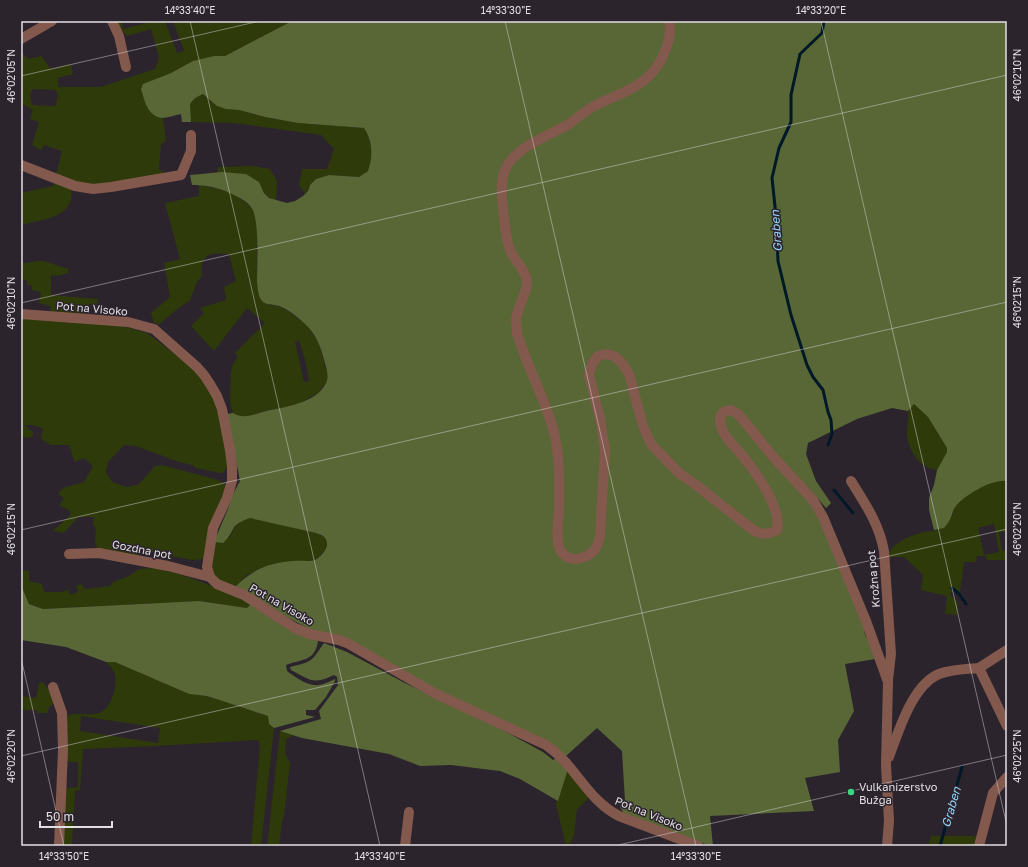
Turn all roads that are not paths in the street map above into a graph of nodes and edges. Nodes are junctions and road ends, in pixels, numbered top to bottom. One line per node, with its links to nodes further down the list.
1 (52, 21): 4 (street)
2 (112, 21): 5 (street)
3 (669, 21): 14 (street, Krožna pot)
4 (21, 39)
5 (126, 66)
6 (191, 135): 7 (street)
7 (21, 165)
8 (21, 314): 11 (street, Pot na Visoko)
9 (851, 481): 14 (street, Krožna pot)
10 (69, 554): 11 (street, Gozdna pot)
11 (210, 577): 22 (street, Pot na Visoko)
12 (1007, 650): 13 (street, Krožna pot)
13 (979, 668): 16 (street); 17 (street, Krožna pot)
14 (888, 682): 17 (street, Krožna pot)
15 (53, 687): 20 (street)
16 (1007, 726)
17 (886, 765): 23 (street, Krožna pot)
18 (1007, 777): 24 (street)
19 (409, 812): 21 (street)
20 (59, 846)
21 (405, 846)
22 (698, 846)
23 (887, 846)
24 (979, 846)

